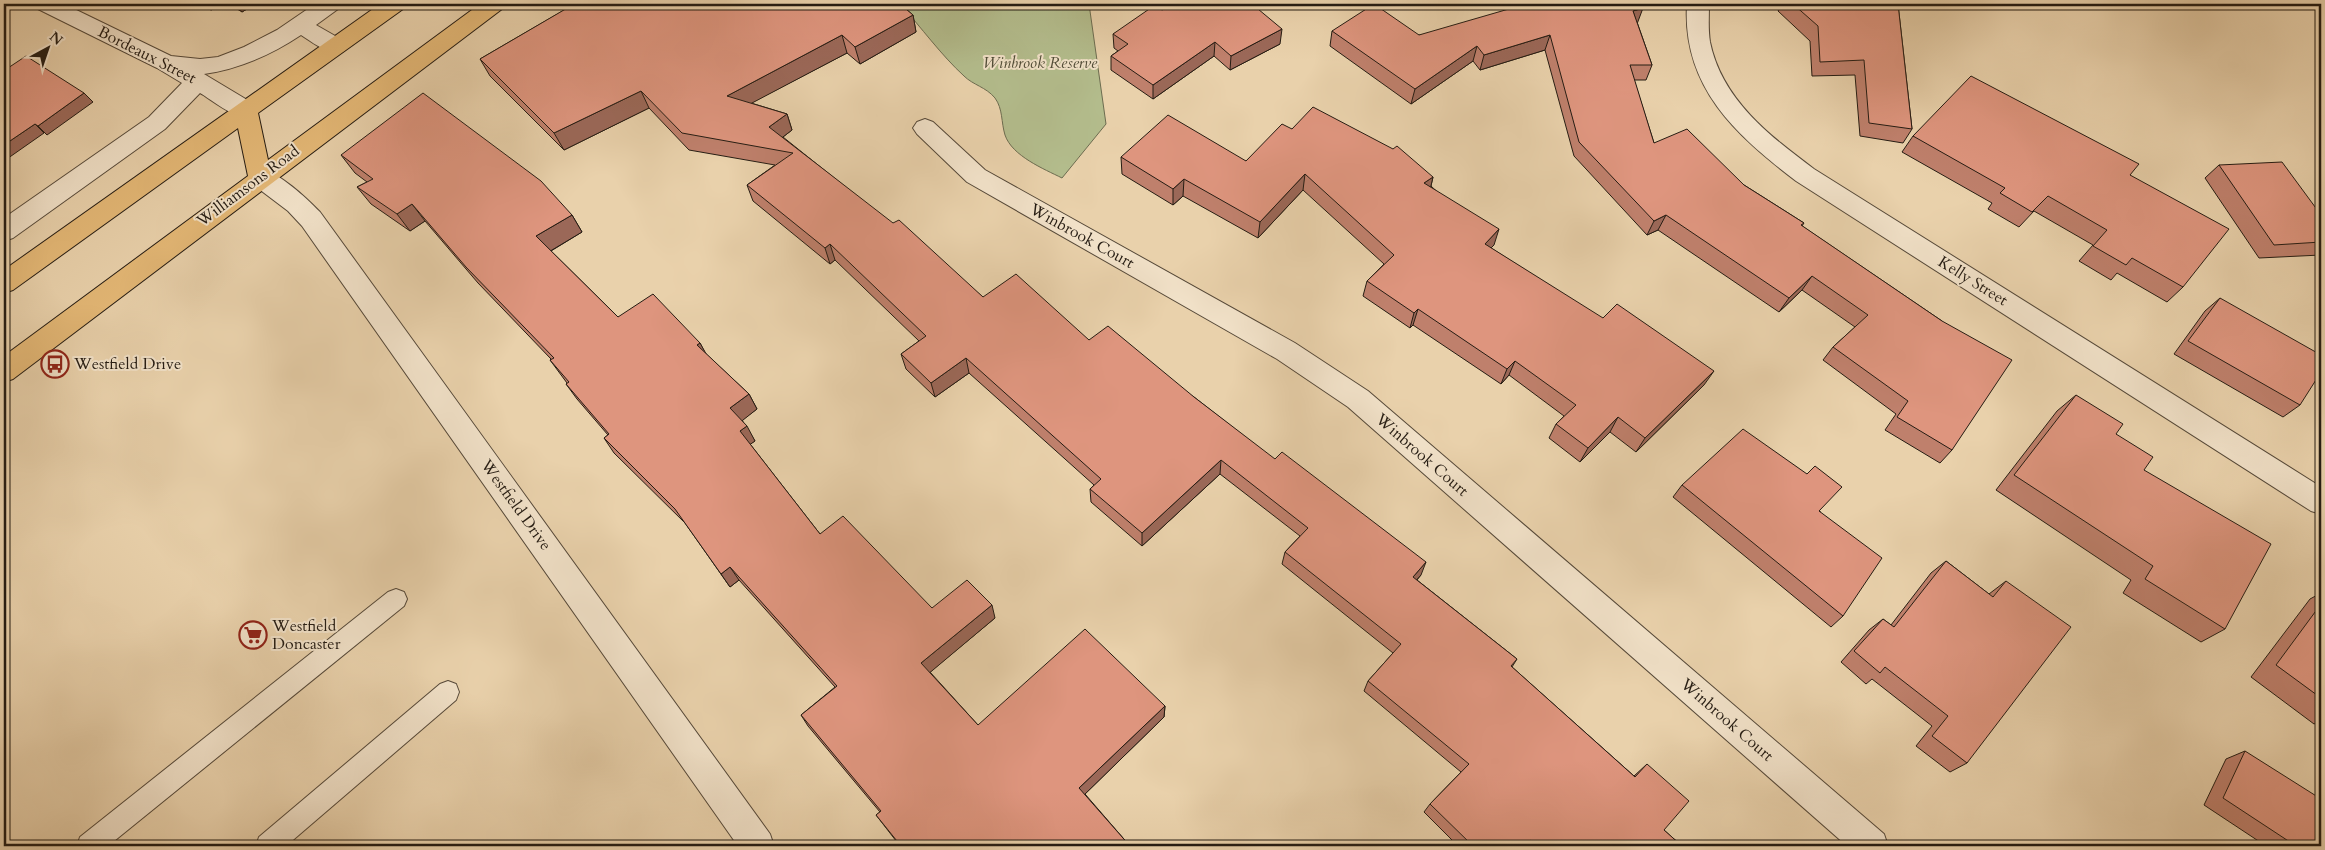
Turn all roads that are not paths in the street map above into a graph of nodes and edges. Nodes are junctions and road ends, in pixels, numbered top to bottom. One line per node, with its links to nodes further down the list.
1 (46, 4): 8 (street, Bordeaux Street)
2 (330, 4): 6 (street)
3 (394, 4): 7 (main road)
4 (494, 4): 12 (main road, Williamsons Road)
5 (1698, 4): 16 (street, Kelly Street)
6 (300, 25): 7 (street); 8 (street)
7 (336, 46): 10 (main road)
8 (165, 62): 9 (street, Bordeaux Street)
9 (198, 81): 10 (street, Bordeaux Street); 13 (street)
10 (246, 110): 12 (main road); 14 (main road)
11 (925, 128): 22 (street, Winbrook Court)
12 (260, 177): 15 (main road, Williamsons Road); 21 (street, Westfield Drive)
13 (4, 231)
14 (4, 283)
15 (4, 371)
16 (2321, 502)
17 (396, 599): 19 (lane)
18 (448, 692): 20 (lane)
19 (98, 843)
20 (268, 846)
21 (758, 846)
22 (1872, 846)

